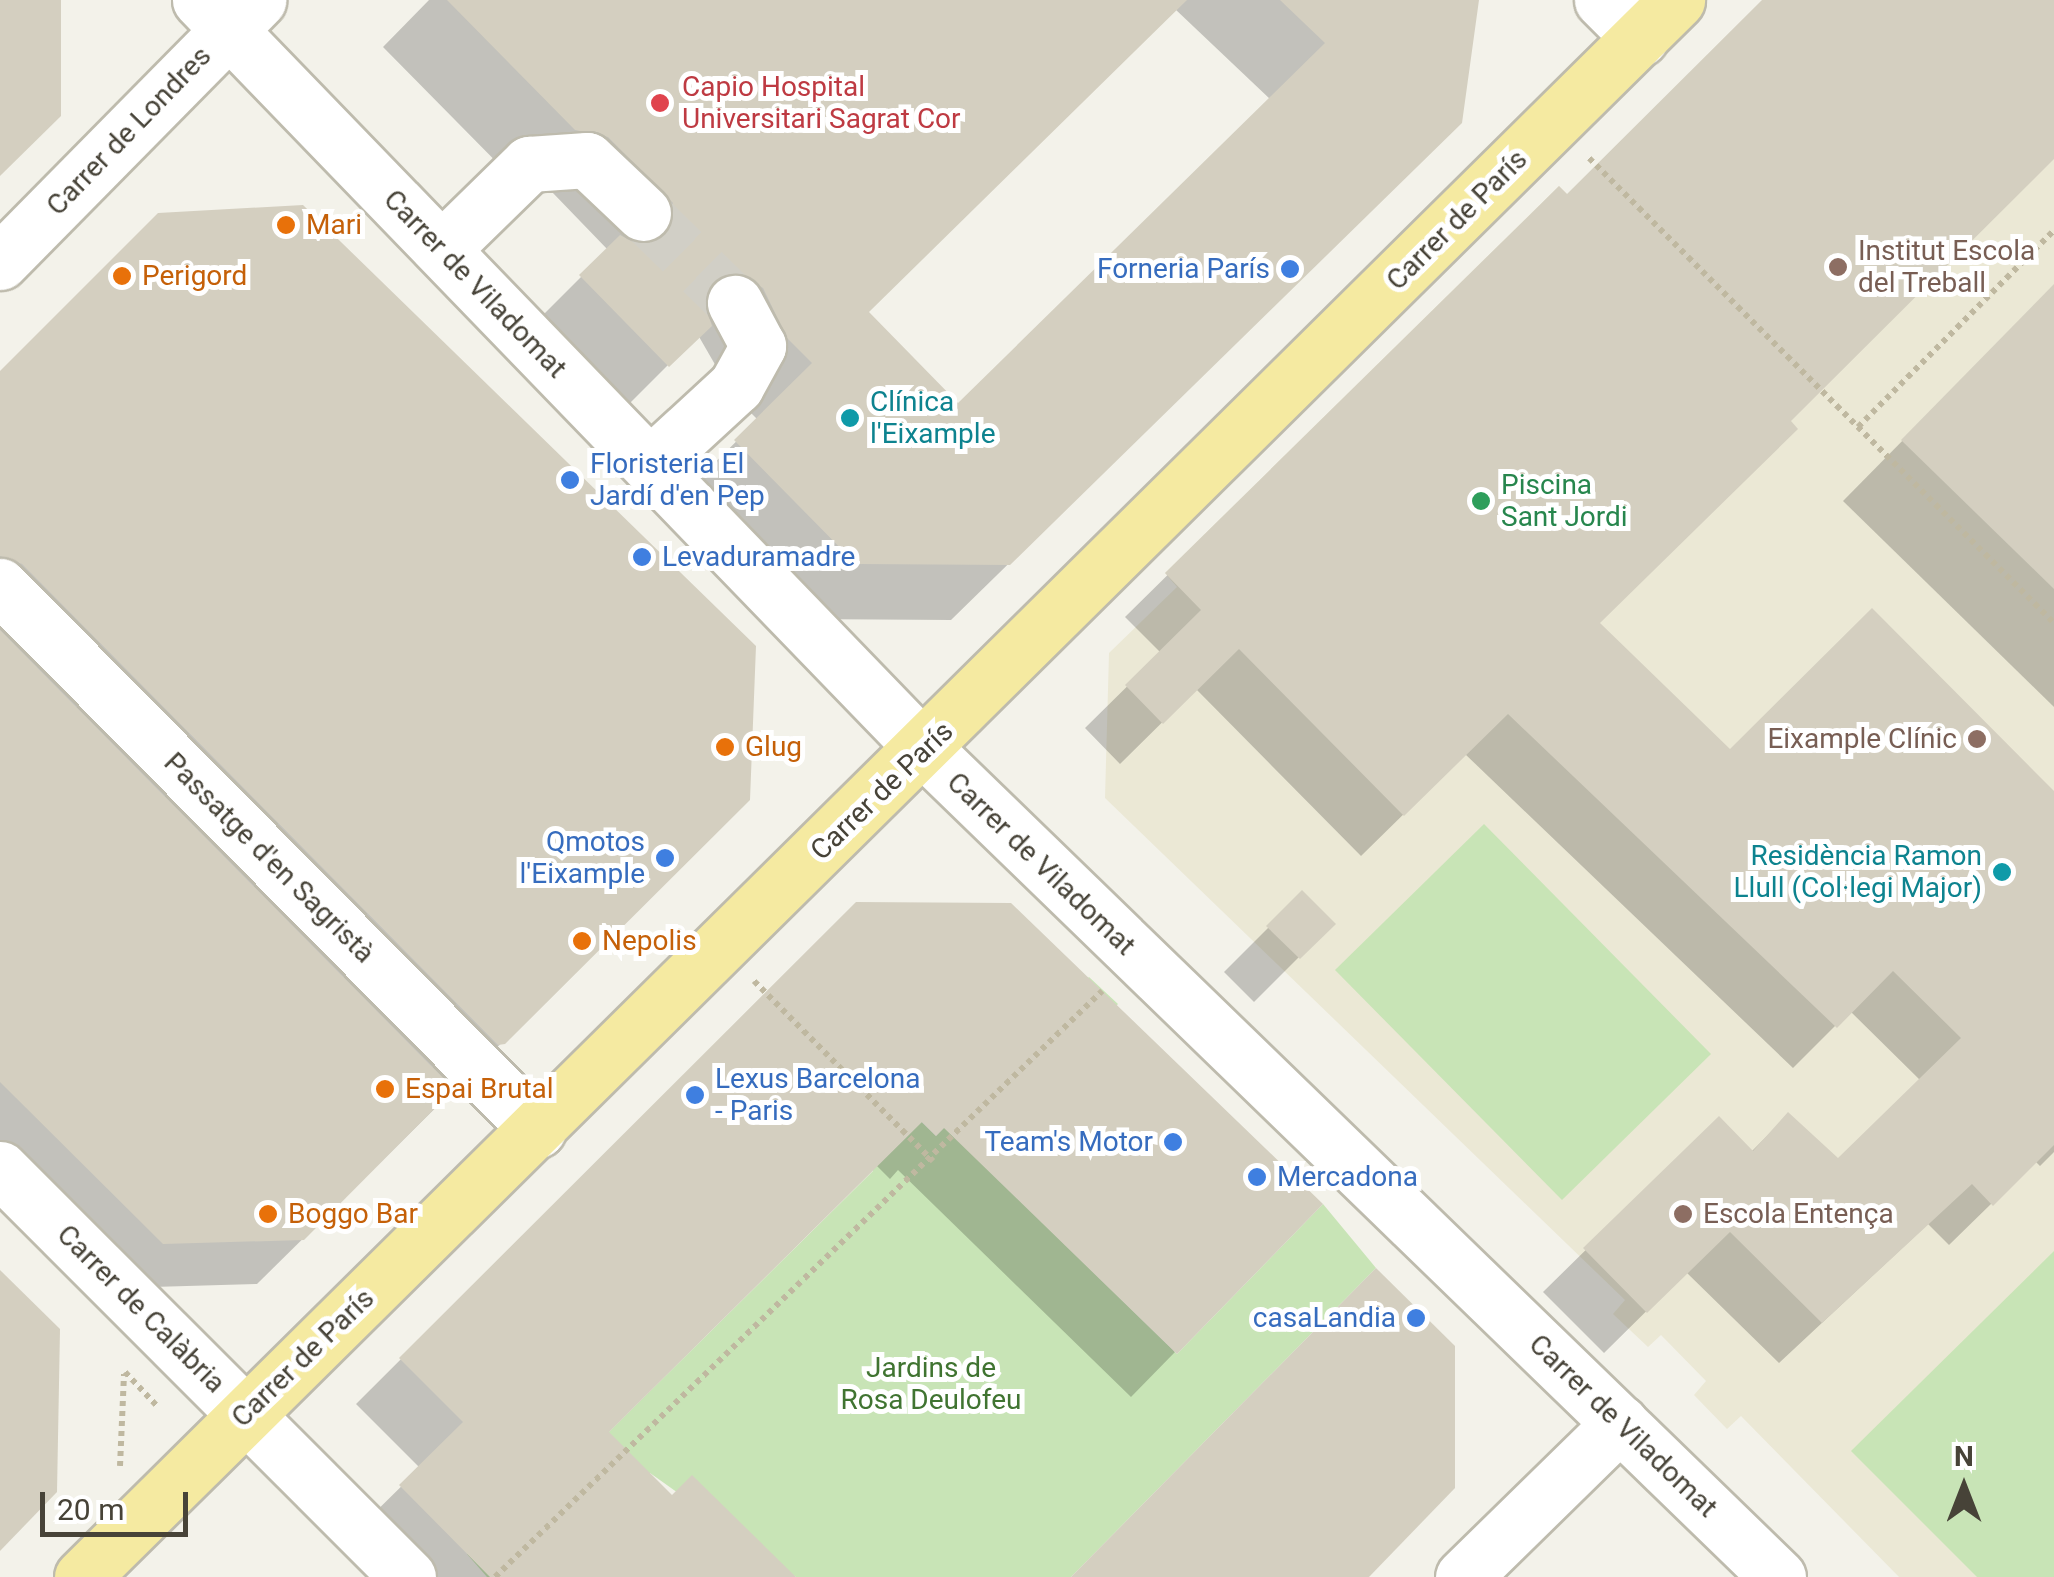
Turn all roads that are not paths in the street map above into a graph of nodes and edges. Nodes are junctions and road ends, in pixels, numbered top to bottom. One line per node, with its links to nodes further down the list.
1 (1602, 0): 3 (street)
2 (229, 10): 5 (street, Carrer de Viladomat); 6 (street, Carrer de Londres)
3 (1658, 19): 10 (main road, Carrer de París)
4 (643, 213): 5 (street)
5 (442, 249): 8 (street, Carrer de Viladomat)
6 (0, 262)
7 (735, 303): 8 (street)
8 (650, 465): 10 (street, Carrer de Viladomat)
9 (0, 586): 11 (street, Passatge d'en Sagristà)
10 (925, 750): 11 (main road, Carrer de París); 14 (street, Carrer de Viladomat)
11 (538, 1130): 13 (main road, Carrer de París)
12 (0, 1169): 13 (street, Carrer de Calàbria)
13 (246, 1414): 15 (main road, Carrer de París); 16 (street, Carrer de Calàbria)
14 (1620, 1423): 17 (street); 18 (street, Carrer de Viladomat)
15 (82, 1577)
16 (408, 1577)
17 (1463, 1577)
18 (1778, 1577)

